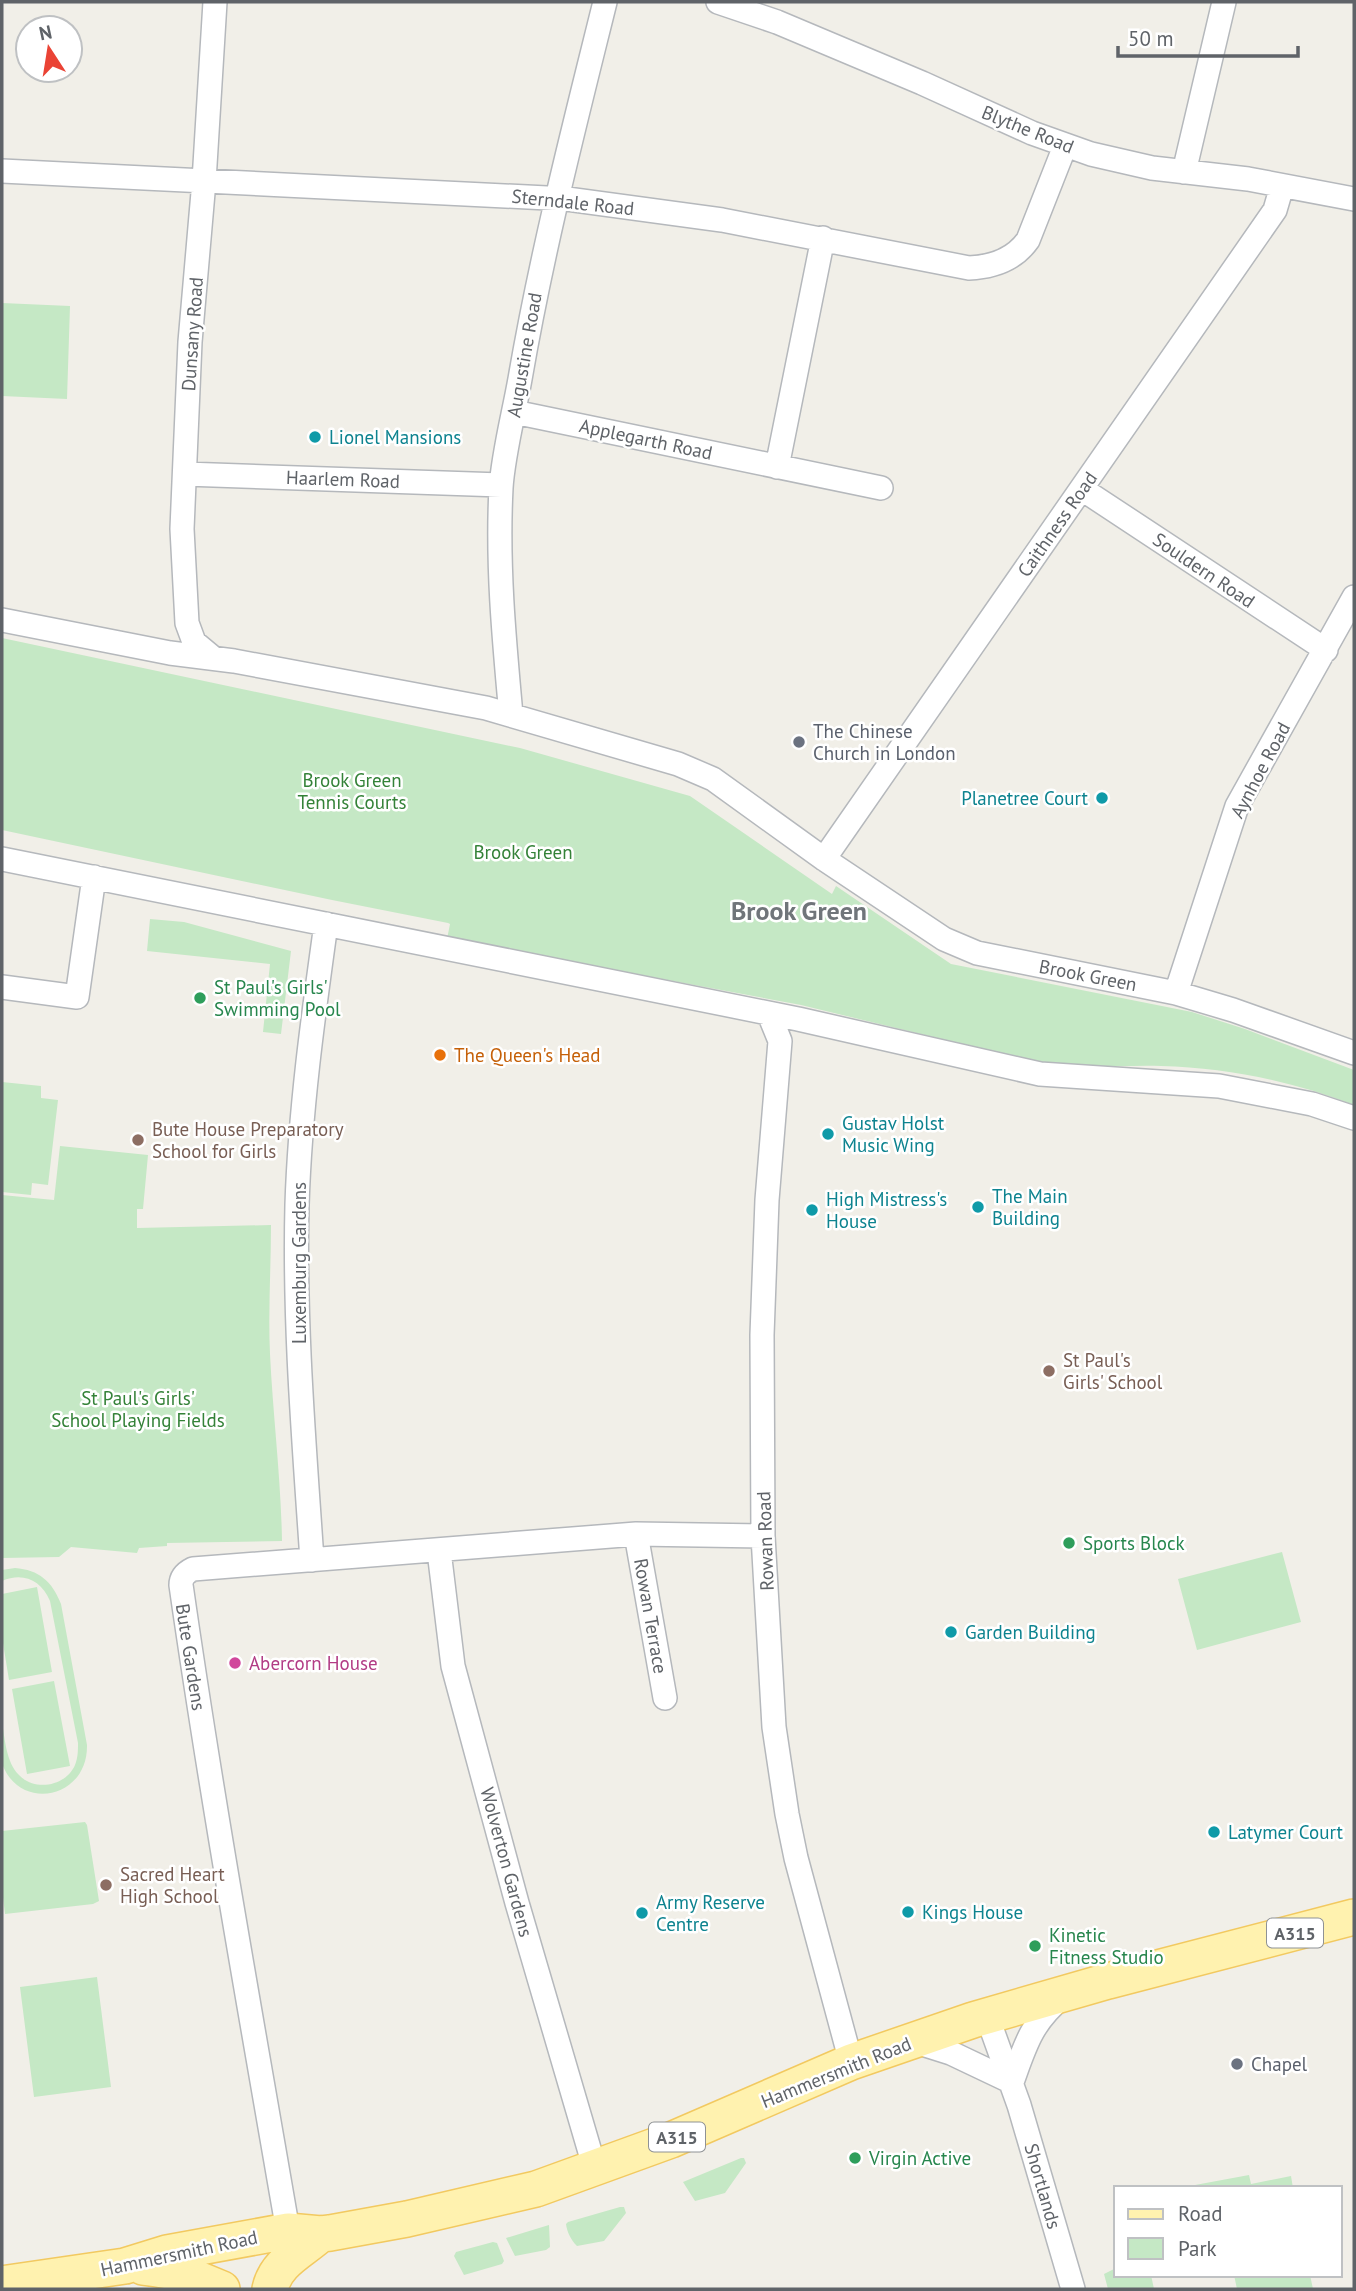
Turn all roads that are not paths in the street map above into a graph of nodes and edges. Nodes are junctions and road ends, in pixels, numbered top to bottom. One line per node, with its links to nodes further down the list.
1 (215, 2): 9 (street, Dunsany Road)
2 (604, 2): 11 (street, Augustine Road)
3 (718, 2): 5 (street, Blythe Road)
4 (1224, 2): 8 (street)
5 (781, 12): 6 (street, Blythe Road)
6 (1065, 146): 8 (street, Blythe Road); 13 (street, Sterndale Road)
7 (2, 171): 9 (street, Sterndale Road)
8 (1184, 172): 10 (street, Blythe Road)
9 (204, 181): 11 (street, Sterndale Road); 16 (street, Dunsany Road)
10 (1282, 186): 12 (street, Blythe Road); 19 (street, Caithness Road)
11 (555, 198): 13 (street, Sterndale Road); 14 (street, Augustine Road)
12 (1354, 199)
13 (823, 238): 15 (street)
14 (514, 412): 15 (street, Applegarth Road); 17 (street, Augustine Road)
15 (777, 467): 18 (street, Applegarth Road)
16 (184, 474): 17 (street, Haarlem Road); 23 (street, Dunsany Road)
17 (501, 485): 24 (street, Augustine Road)
18 (881, 488)
19 (1082, 489): 22 (street, Souldern Road); 26 (street, Caithness Road)
20 (1354, 597): 22 (street, Aynhoe Road)
21 (2, 620): 23 (street, Brook Green)
22 (1326, 650): 30 (street, Aynhoe Road)
23 (212, 657): 24 (street, Brook Green)
24 (511, 715): 26 (street, Brook Green)
25 (2, 859): 27 (street)
26 (824, 859): 30 (street, Brook Green)
27 (94, 877): 28 (street); 29 (street)
28 (326, 925): 31 (street); 37 (street, Luxemburg Gardens)
29 (2, 987)
30 (1176, 993): 32 (street, Brook Green)
31 (769, 1014): 33 (street); 35 (street, Rowan Road)
32 (1354, 1053)
33 (1354, 1118)
34 (636, 1534): 35 (street, Bute Gardens); 36 (street, Bute Gardens); 38 (street, Rowan Terrace)
35 (763, 1536): 43 (street, Rowan Road)
36 (439, 1550): 37 (street, Bute Gardens); 45 (street, Wolverton Gardens)
37 (312, 1560): 46 (street, Bute Gardens)
38 (665, 1698)
39 (1354, 1917): 40 (main road, Hammersmith Road / A315)
40 (1068, 1993): 41 (main road, Hammersmith Road / A315); 44 (street)
41 (987, 2016): 42 (main road, Hammersmith Road / A315); 44 (street, Shortlands)
42 (912, 2041): 43 (main road, Hammersmith Road / A315); 44 (street)
43 (852, 2062): 45 (main road, Hammersmith Road / A315)
44 (1012, 2082): 51 (street, Shortlands)
45 (595, 2169): 46 (main road, Hammersmith Road / A315)
46 (304, 2233): 47 (main road, Hammersmith Road / A315); 50 (main road, Hammersmith Road / A315)
47 (125, 2266): 48 (main road, Hammersmith Road / A315); 49 (main road, A315)
48 (2, 2284)
49 (222, 2289)
50 (270, 2289)
51 (1073, 2289)

